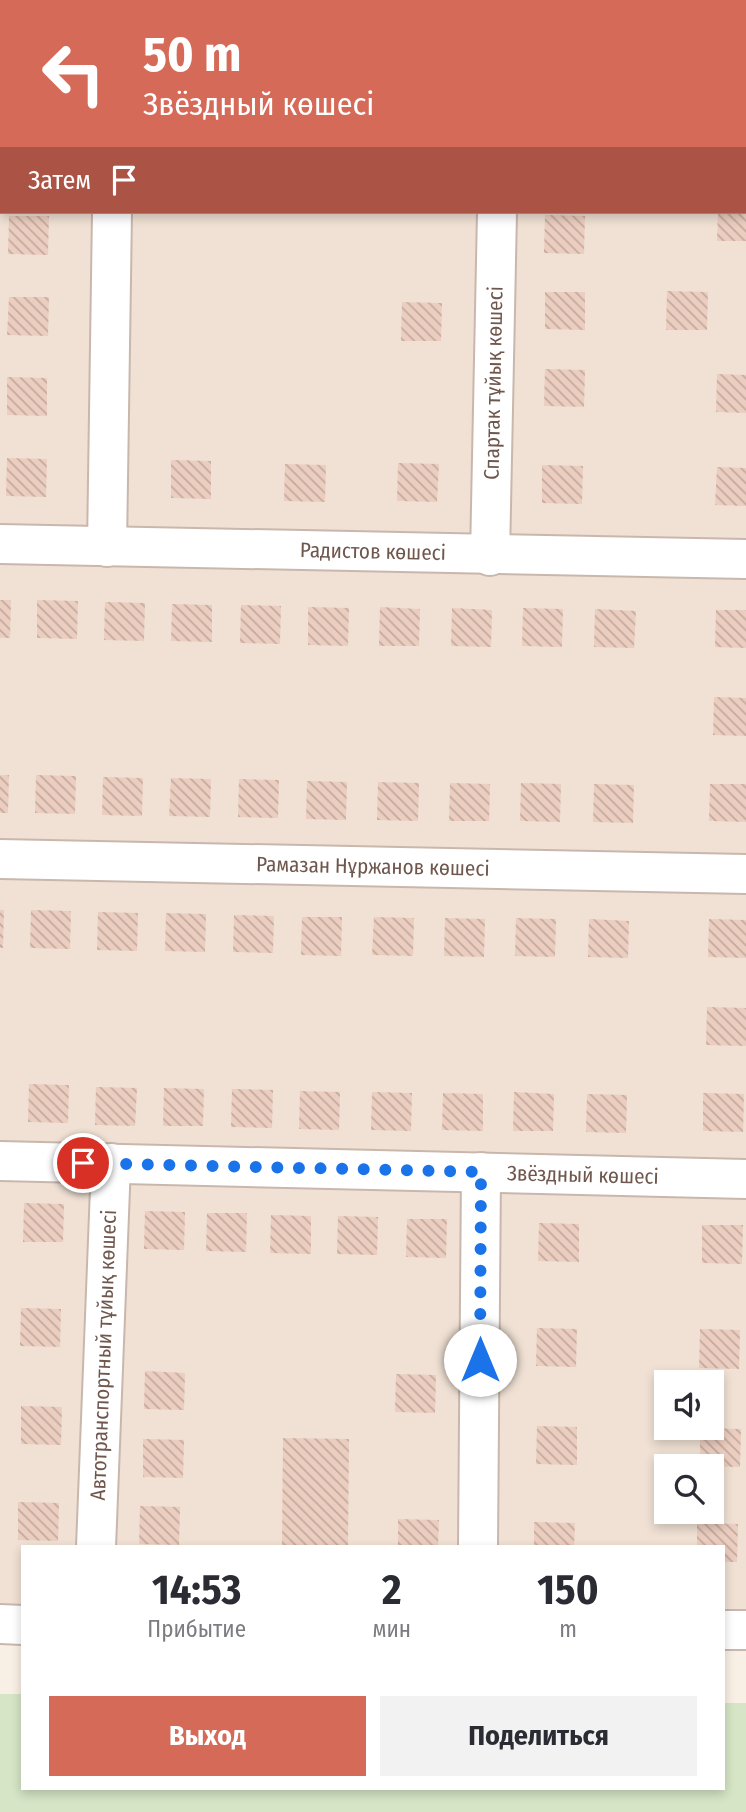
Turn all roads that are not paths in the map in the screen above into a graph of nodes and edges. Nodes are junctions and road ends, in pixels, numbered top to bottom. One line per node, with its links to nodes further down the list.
1 (112, 214): 4 (street)
2 (498, 214): 5 (street, Спартак тұйық көшесі)
3 (0, 544): 4 (street, Радистов көшесі)
4 (107, 547): 5 (street, Радистов көшесі)
5 (490, 556): 6 (street, Радистов көшесі)
6 (746, 559)
7 (0, 859): 8 (street, Рамазан Нұржанов көшесі)
8 (746, 874)
9 (0, 1161): 10 (street, Звёздный көшесі)
10 (111, 1163): 11 (street, Звёздный көшесі); 13 (street, Автотранспортный тұйық көшесі)
11 (481, 1172): 12 (street, Звёздный көшесі); 14 (street)
12 (746, 1178)
13 (96, 1545)
14 (478, 1545)
15 (0, 1624): 16 (street)
16 (21, 1625)
17 (725, 1630): 18 (street)
18 (746, 1630)

